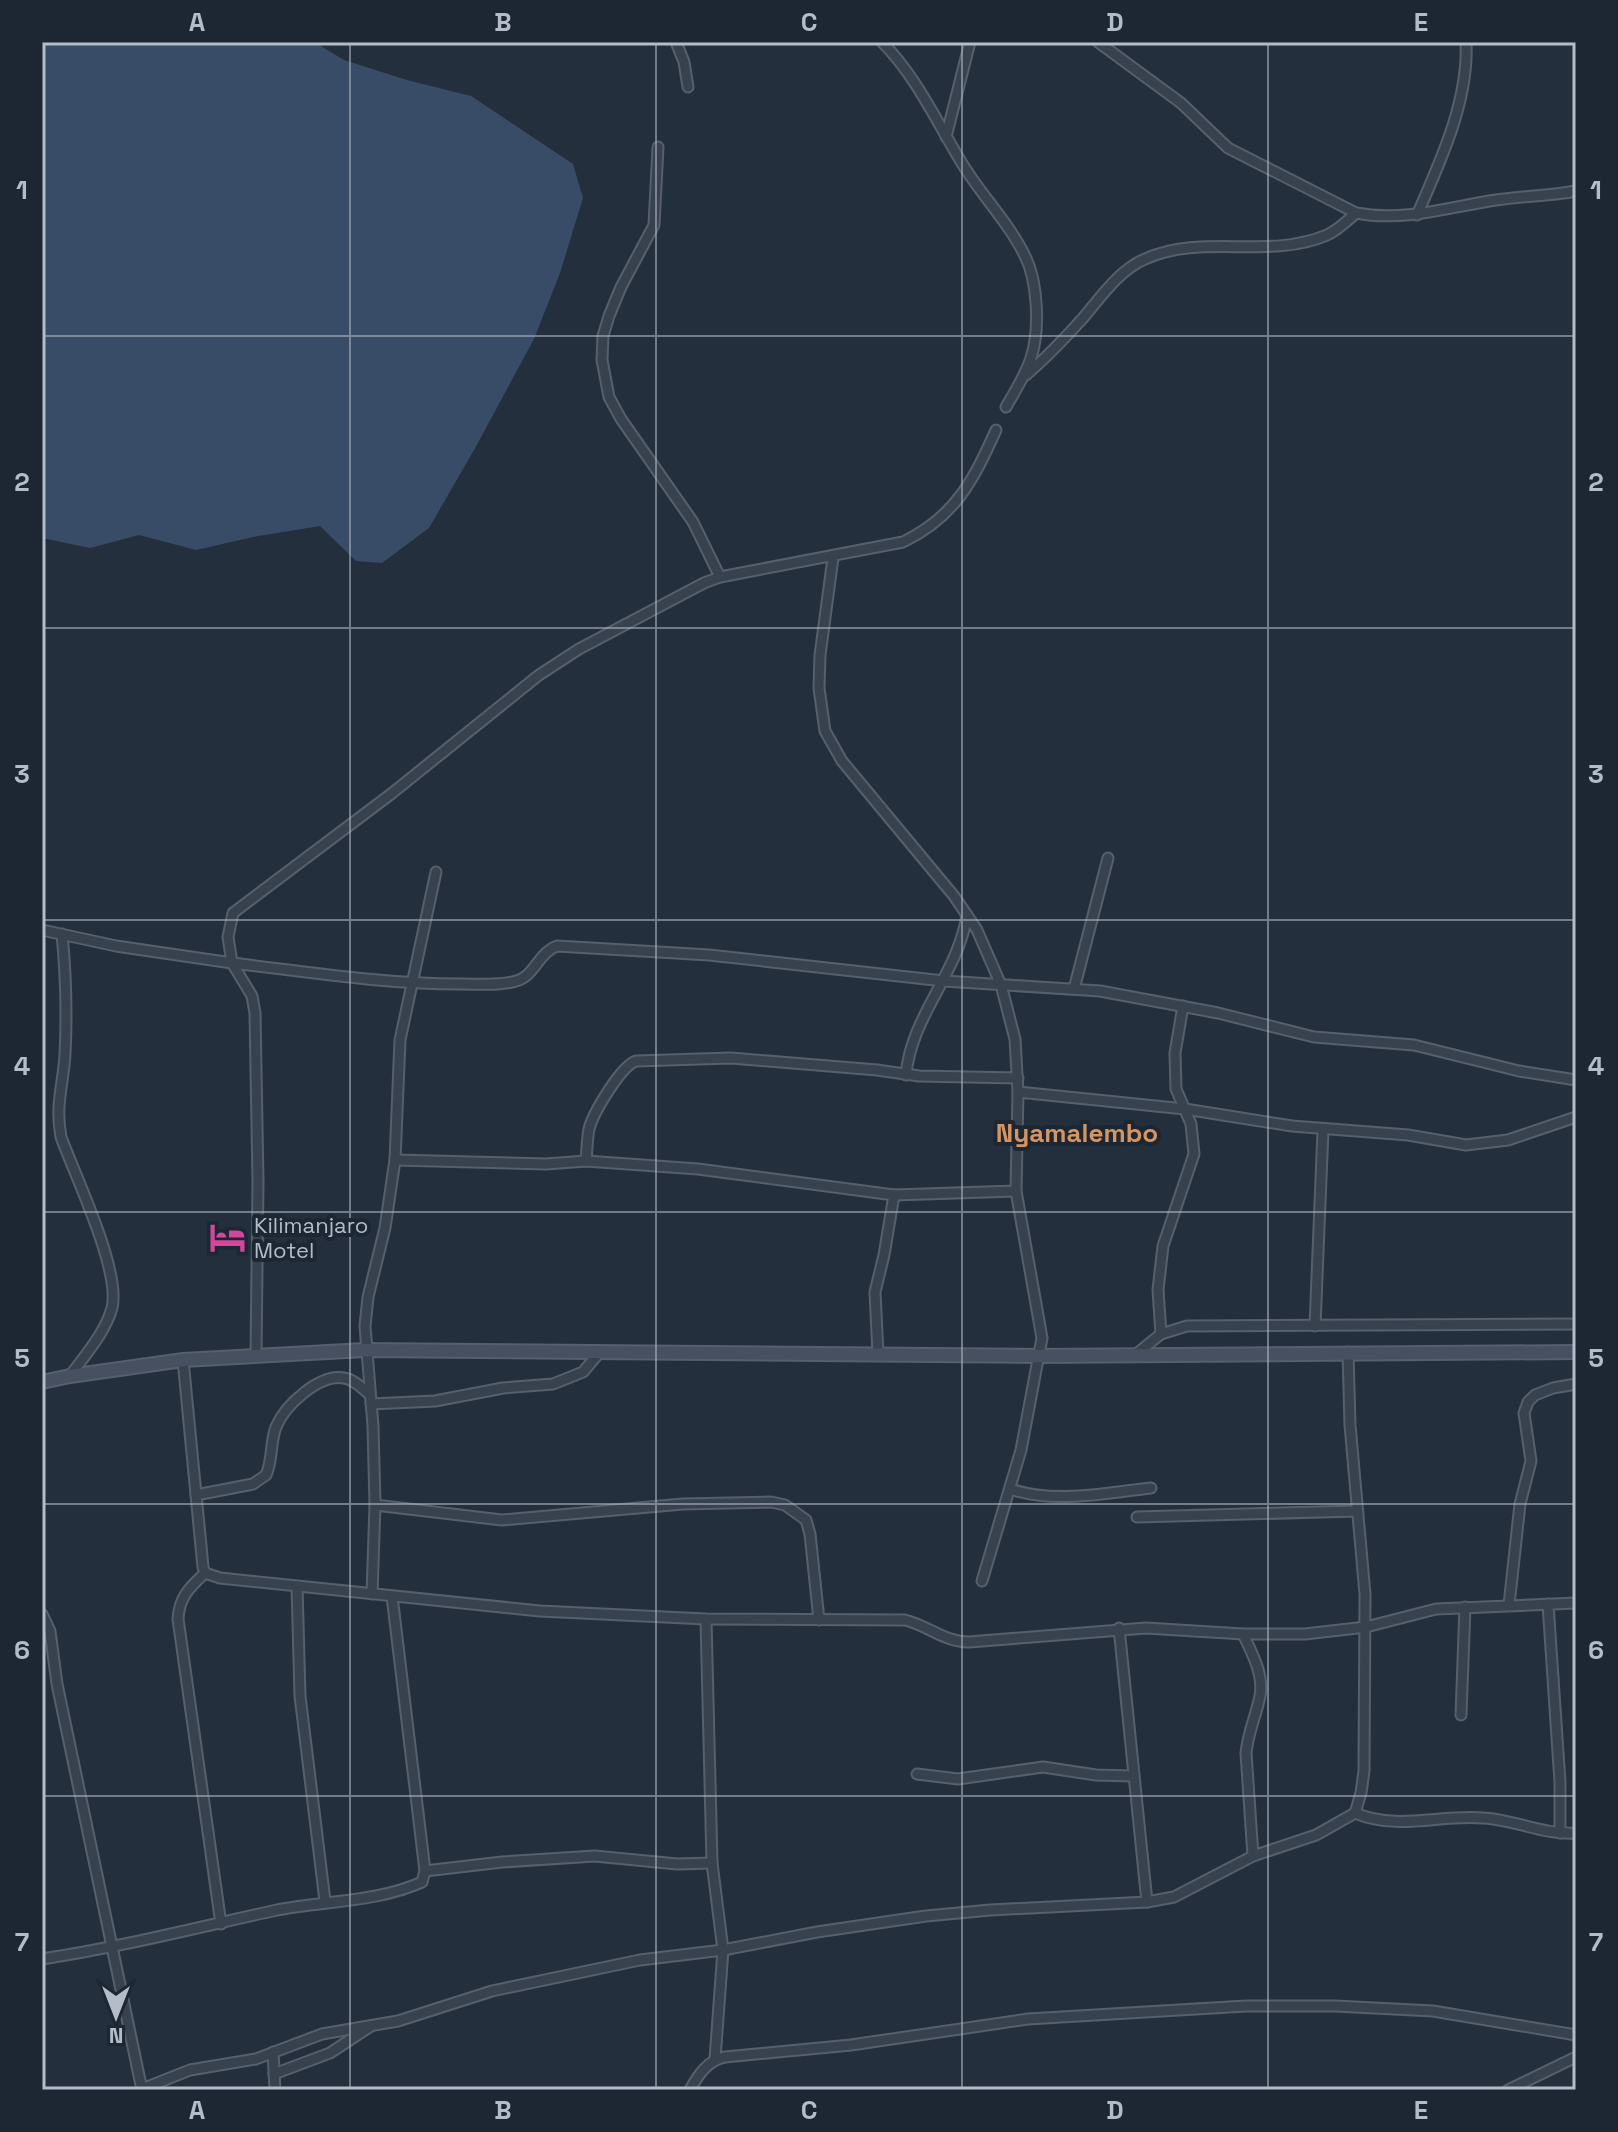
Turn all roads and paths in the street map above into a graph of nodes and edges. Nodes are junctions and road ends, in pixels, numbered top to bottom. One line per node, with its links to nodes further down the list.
1 (676, 42): 6 (street)
2 (882, 42): 7 (street)
3 (970, 42): 7 (street)
4 (1098, 42): 10 (street)
5 (1466, 42): 11 (street)
6 (688, 87)
7 (946, 137): 12 (street)
8 (658, 147): 16 (street)
9 (1576, 191): 11 (street)
10 (1356, 213): 11 (street); 12 (street)
11 (1417, 215)
12 (1024, 377): 13 (street)
13 (1006, 407)
14 (996, 430): 15 (street)
15 (833, 558): 16 (street); 19 (street)
16 (720, 577): 22 (street)
17 (1108, 858): 26 (street)
18 (436, 872): 24 (street)
19 (967, 915): 23 (street); 25 (street)
20 (42, 930): 21 (street)
21 (62, 934): 22 (street); 51 (street)
22 (232, 963): 24 (street); 47 (street)
23 (944, 981): 24 (street); 25 (street); 28 (street)
24 (411, 983): 35 (street)
25 (1001, 985): 26 (street); 29 (street)
26 (1074, 989): 27 (street)
27 (1183, 1006): 30 (street); 32 (street)
28 (906, 1075): 29 (street); 36 (street)
29 (1018, 1078): 31 (street)
30 (1576, 1080)
31 (1018, 1092): 32 (street); 37 (street)
32 (1185, 1109): 34 (street); 41 (street)
33 (1576, 1117): 34 (street)
34 (1323, 1130): 40 (street)
35 (395, 1160): 36 (street); 42 (street)
36 (586, 1161): 38 (street)
37 (1016, 1191): 38 (street); 49 (street)
38 (894, 1195): 46 (street)
39 (1576, 1324): 40 (street)
40 (1315, 1326): 41 (street)
41 (1161, 1334): 48 (street)
42 (365, 1350): 45 (street); 47 (street); 54 (street)
43 (1348, 1352): 44 (street); 48 (street); 59 (street)
44 (1576, 1352)
45 (599, 1353): 46 (street); 54 (street)
46 (878, 1354): 49 (street)
47 (256, 1355): 50 (street)
48 (1135, 1355): 49 (street)
49 (1040, 1356): 56 (street)
50 (183, 1360): 51 (street); 57 (street)
51 (70, 1376): 52 (street)
52 (42, 1382)
53 (1576, 1384): 68 (street)
54 (370, 1400): 57 (street); 58 (street)
55 (1151, 1488): 56 (street)
56 (1010, 1489): 62 (street)
57 (196, 1495): 61 (street)
58 (375, 1505): 64 (street); 72 (street)
59 (1357, 1511): 60 (street); 73 (street)
60 (1137, 1517)
61 (205, 1573): 63 (street); 87 (street)
62 (982, 1581)
63 (297, 1586): 64 (street); 85 (street)
64 (372, 1594): 65 (street)
65 (392, 1596): 71 (street); 84 (street)
66 (1576, 1603): 67 (street)
67 (1548, 1604): 68 (street); 80 (street)
68 (1509, 1605): 69 (street)
69 (1465, 1607): 73 (street); 76 (street)
70 (42, 1614): 88 (street)
71 (706, 1619): 72 (street); 83 (street)
72 (819, 1620): 74 (street)
73 (1366, 1627): 75 (street); 79 (street)
74 (1119, 1628): 75 (street); 78 (street)
75 (1243, 1634): 82 (street)
76 (1461, 1715)
77 (917, 1774): 78 (street)
78 (1133, 1776): 86 (street)
79 (1355, 1813): 80 (street); 82 (street)
80 (1560, 1833): 81 (street)
81 (1576, 1833)
82 (1253, 1856): 86 (street)
83 (712, 1863): 84 (street); 89 (street)
84 (425, 1871): 85 (street)
85 (325, 1901): 87 (street)
86 (1147, 1902): 89 (street)
87 (221, 1924): 88 (street)
88 (111, 1948): 90 (street); 97 (street)
89 (723, 1950): 91 (street); 95 (street)
90 (42, 1959)
91 (374, 2024): 93 (street); 96 (street)
92 (1576, 2035): 95 (street)
93 (273, 2052): 96 (street); 97 (street)
94 (1576, 2057): 100 (street)
95 (715, 2059): 99 (street)
96 (274, 2074): 98 (street)
97 (142, 2090)
98 (275, 2090)
99 (690, 2090)
100 (1508, 2090)

